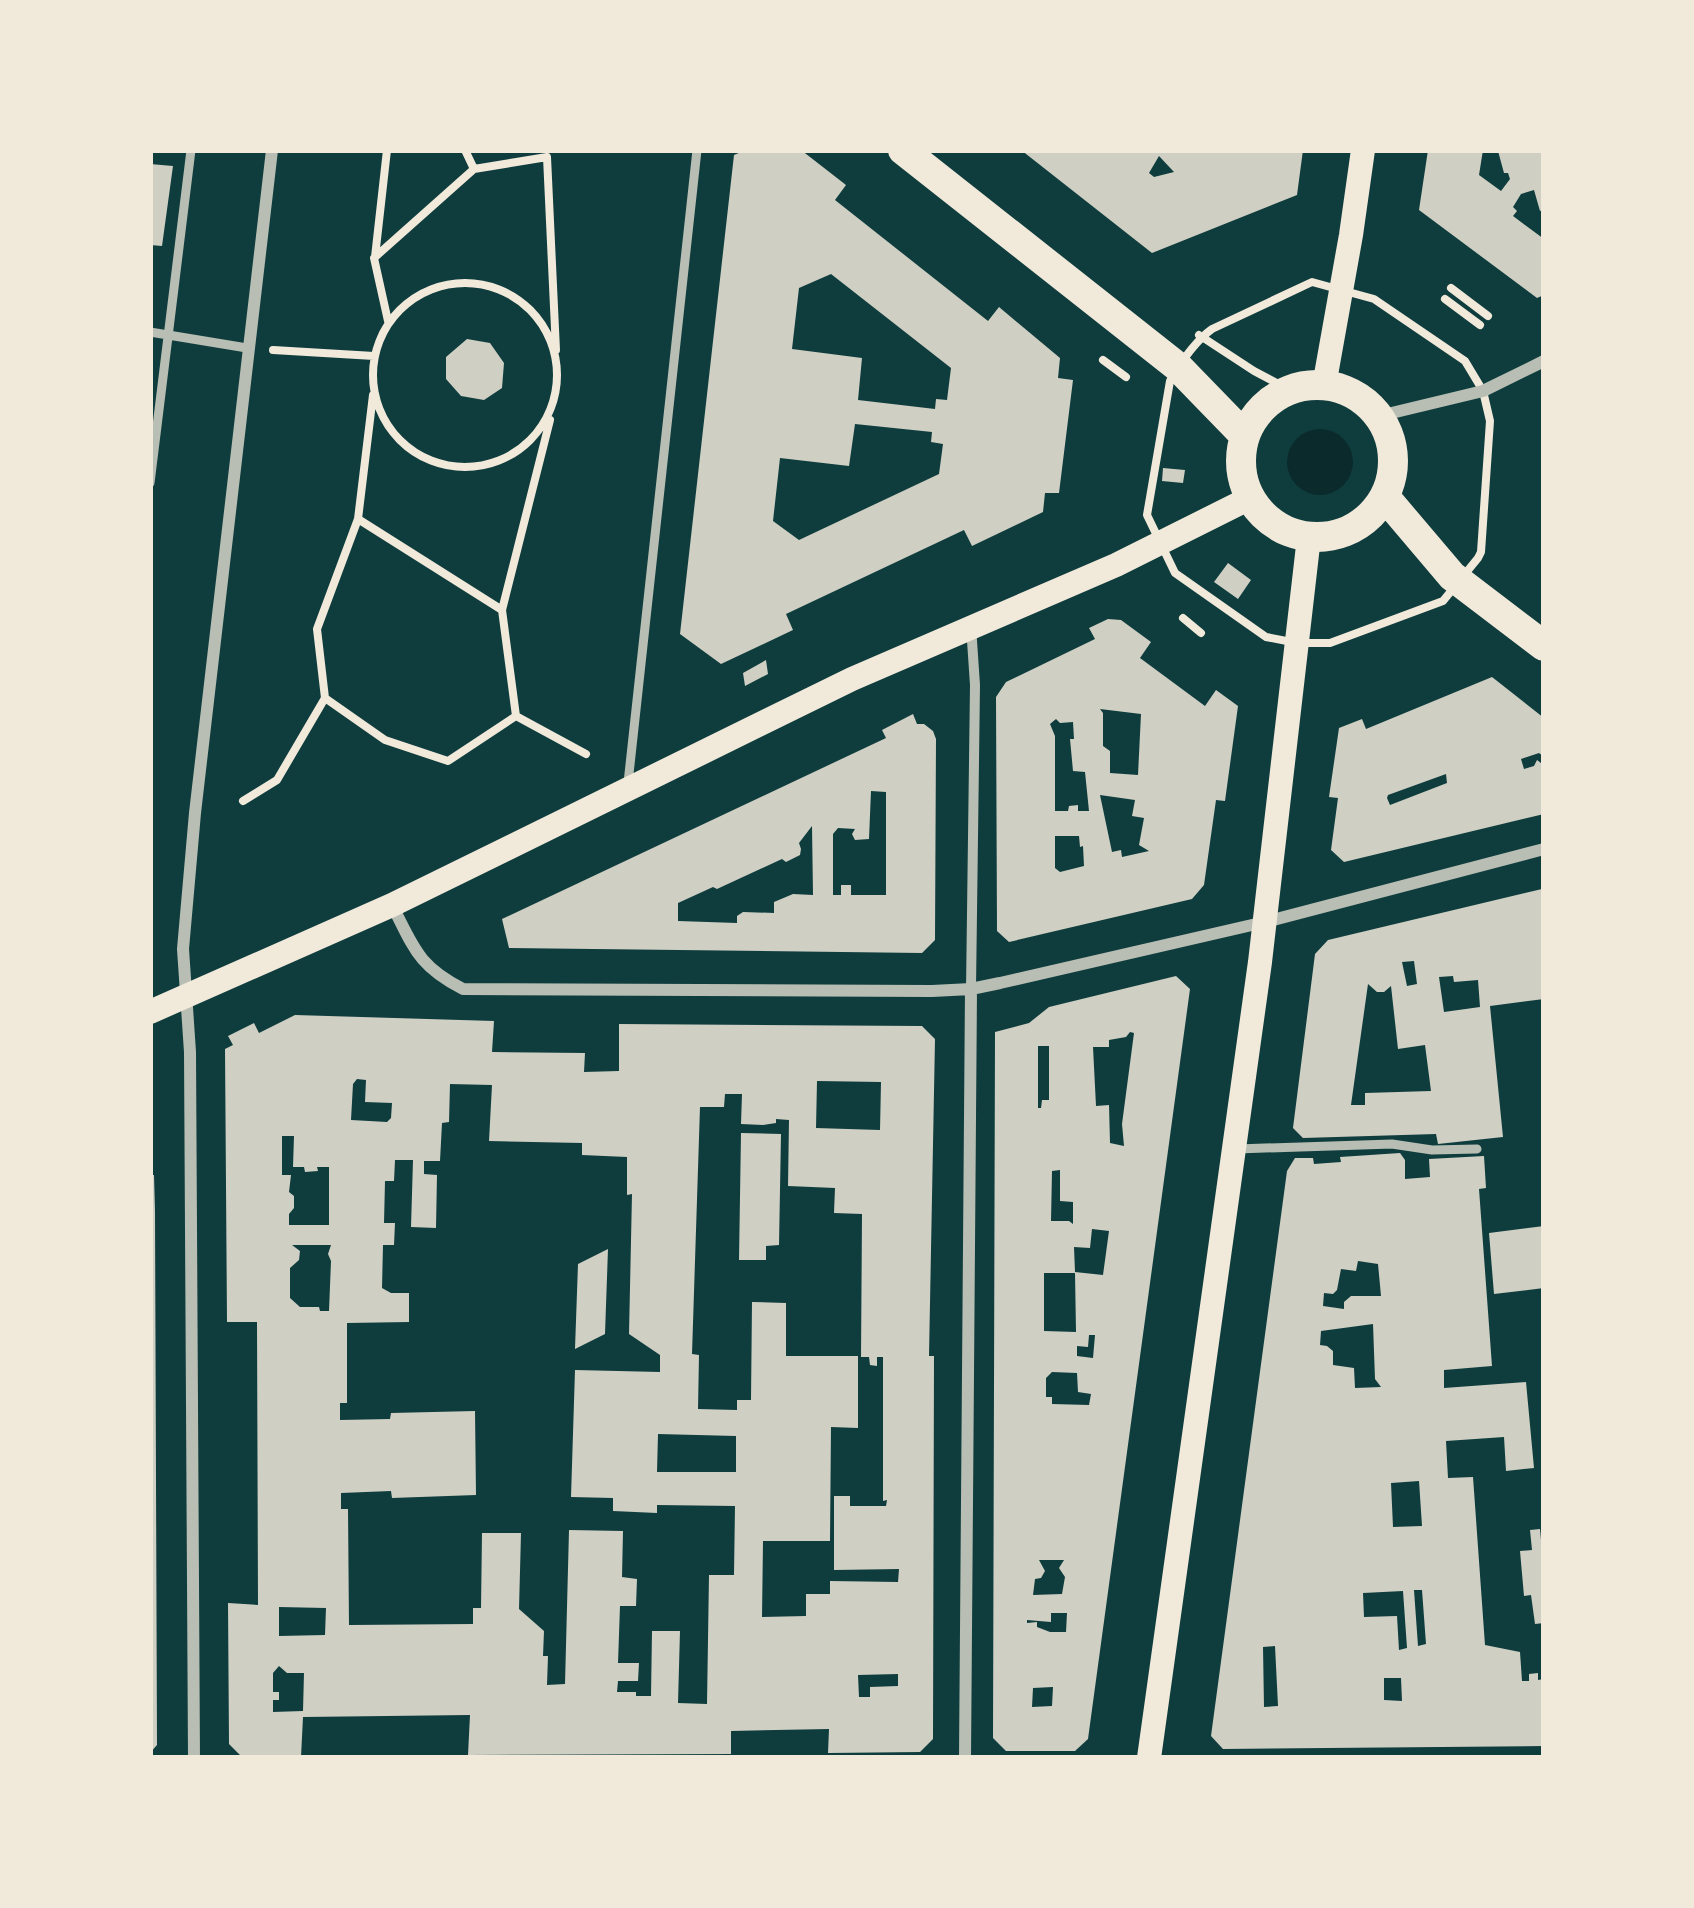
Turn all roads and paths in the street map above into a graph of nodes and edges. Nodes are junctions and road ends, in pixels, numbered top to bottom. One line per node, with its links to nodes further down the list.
1 (191, 150): 20 (lane)
2 (272, 150): 22 (street)
3 (387, 150): 10 (path)
4 (465, 150): 9 (path)
5 (697, 150): 56 (lane)
6 (903, 150): 36 (main road)
7 (1363, 150): 30 (main road)
8 (548, 154): 9 (path); 24 (path)
9 (474, 169): 10 (path)
10 (374, 258): 16 (path)
11 (1312, 282): 18 (path)
12 (1451, 288): 15 (path)
13 (1374, 298): 26 (path)
14 (1445, 299): 17 (path)
15 (1488, 316)
16 (388, 323): 23 (path); 24 (path)
17 (1480, 325)
18 (1212, 329)
19 (150, 332): 20 (lane)
20 (168, 335): 22 (lane); 37 (lane)
21 (1201, 337): 31 (path)
22 (247, 348): 23 (path); 62 (street)
23 (374, 356): 32 (path)
24 (556, 359): 33 (path)
25 (1103, 359): 28 (path)
26 (1465, 361)
27 (1544, 361): 34 (street)
28 (1126, 377)
29 (1170, 381): 40 (path)
30 (1324, 386): 31 (main road); 34 (main road)
31 (1290, 390): 36 (main road)
32 (373, 392): 33 (path); 41 (path)
33 (556, 395): 46 (path)
34 (1378, 416): 38 (main road)
35 (1490, 422): 43 (path)
36 (1245, 436): 39 (main road)
37 (150, 483)
38 (1385, 497): 42 (main road); 52 (main road)
39 (1250, 498): 42 (main road); 48 (main road)
40 (1147, 515)
41 (358, 519): 46 (path); 53 (path)
42 (1309, 537): 60 (main road)
43 (1478, 558)
44 (1175, 573): 50 (path)
45 (1443, 601): 51 (path)
46 (502, 610): 54 (path)
47 (1183, 618): 49 (path)
48 (971, 625): 56 (main road); 61 (street)
49 (1201, 633)
50 (1266, 637)
51 (1330, 644)
52 (1544, 646)
53 (325, 698): 54 (path); 57 (path)
54 (516, 716): 55 (path)
55 (586, 754)
56 (627, 788): 59 (main road)
57 (244, 801)
58 (1544, 849): 60 (street)
59 (392, 905): 61 (street); 62 (main road)
60 (1265, 922): 61 (street); 64 (main road)
61 (971, 989): 67 (street)
62 (187, 997): 63 (main road); 66 (street)
63 (150, 1012)
64 (1236, 1149): 65 (lane); 68 (main road)
65 (1477, 1149)
66 (194, 1758)
67 (965, 1758)
68 (1149, 1758)

